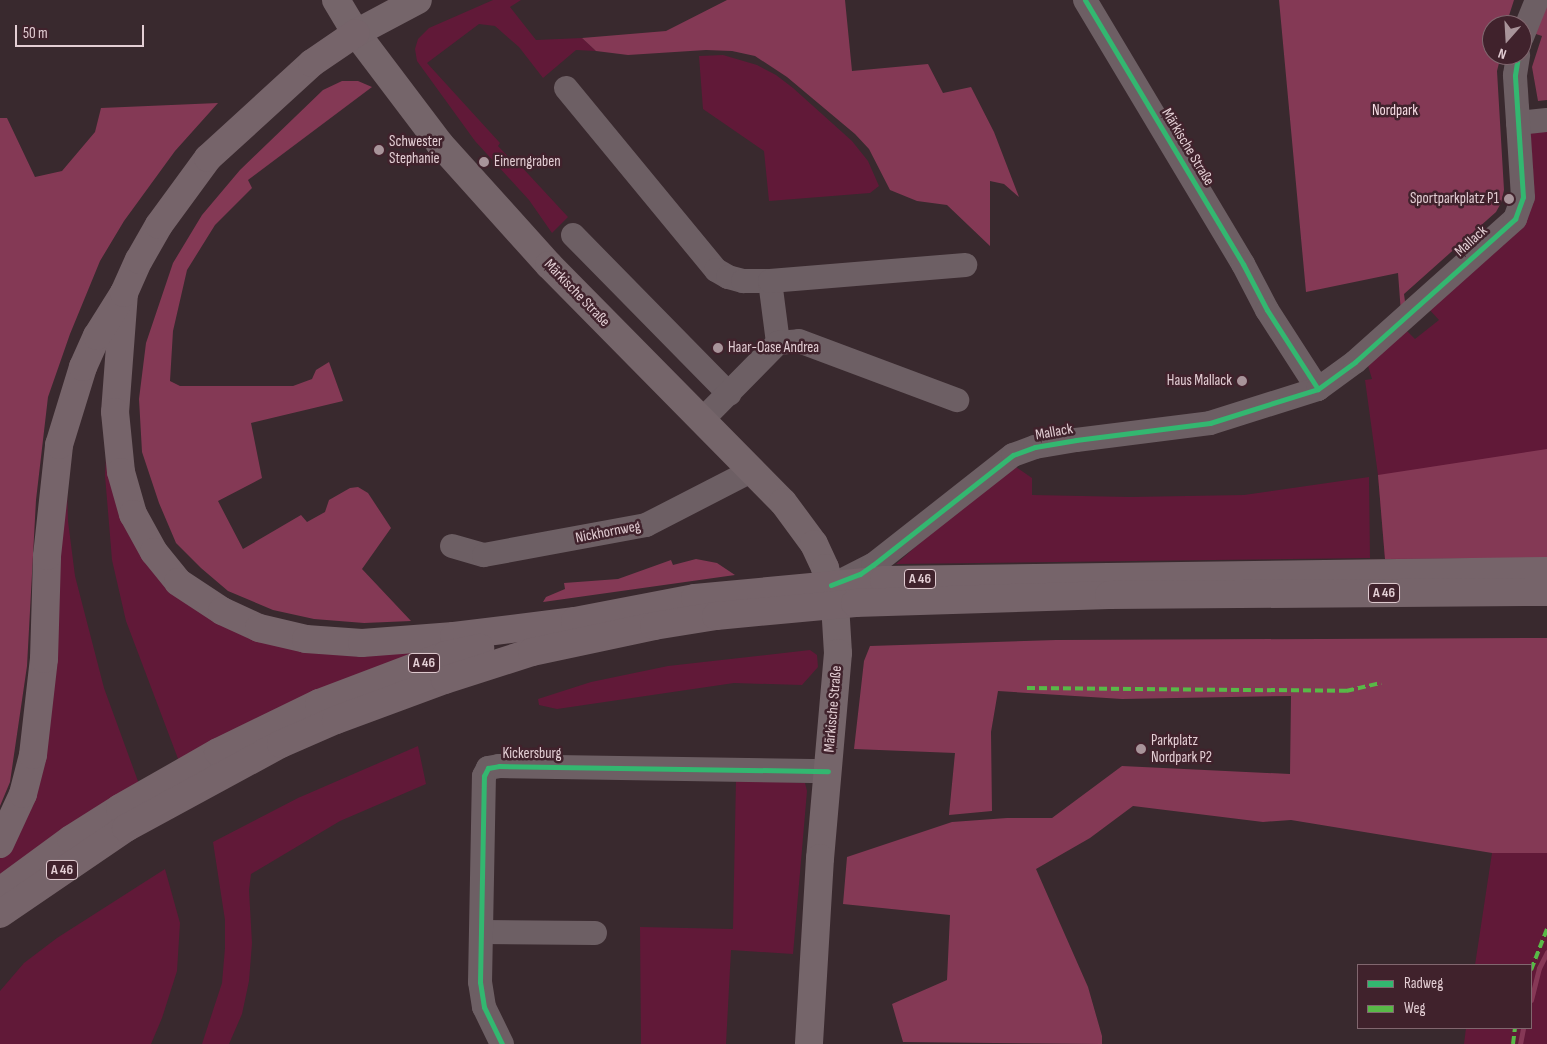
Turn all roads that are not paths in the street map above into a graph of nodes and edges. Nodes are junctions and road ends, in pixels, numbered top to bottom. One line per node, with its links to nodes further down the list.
1 (336, 0): 7 (main road, Märkische Straße)
2 (401, 0): 7 (main road)
3 (418, 0): 7 (main road)
4 (1085, 0): 17 (street, Märkische Straße)
5 (1537, 0): 6 (street)
6 (1531, 15)
7 (356, 20): 15 (highway); 20 (main road, Märkische Straße)
8 (1516, 65): 11 (street, Mallack)
9 (566, 88): 14 (street)
10 (1547, 120): 11 (street)
11 (1518, 123): 17 (street, Mallack)
12 (573, 236): 18 (street)
13 (965, 265): 14 (street)
14 (770, 281): 16 (street)
15 (124, 293): 26 (highway); 30 (highway)
16 (778, 343): 18 (street); 19 (street)
17 (1318, 389): 24 (street, Mallack)
18 (729, 394): 20 (street)
19 (957, 400)
20 (701, 421): 21 (main road, Märkische Straße)
21 (753, 470): 22 (street, Nickhornweg); 24 (main road, Märkische Straße)
22 (452, 546)
23 (1547, 571): 26 (highway, A 46)
24 (828, 577): 28 (main road, Märkische Straße)
25 (1547, 592): 27 (highway, A 46)
26 (641, 608): 27 (highway, A 46)
27 (221, 763): 29 (highway, A 46)
28 (828, 771): 33 (street, Kickersburg); 36 (main road, Märkische Straße)
29 (123, 818): 31 (highway, A 46); 32 (highway, A 46)
30 (0, 844)
31 (0, 891)
32 (0, 914)
33 (481, 932): 34 (street); 35 (street, Kickersburg)
34 (595, 933)
35 (502, 1044)
36 (809, 1044)

